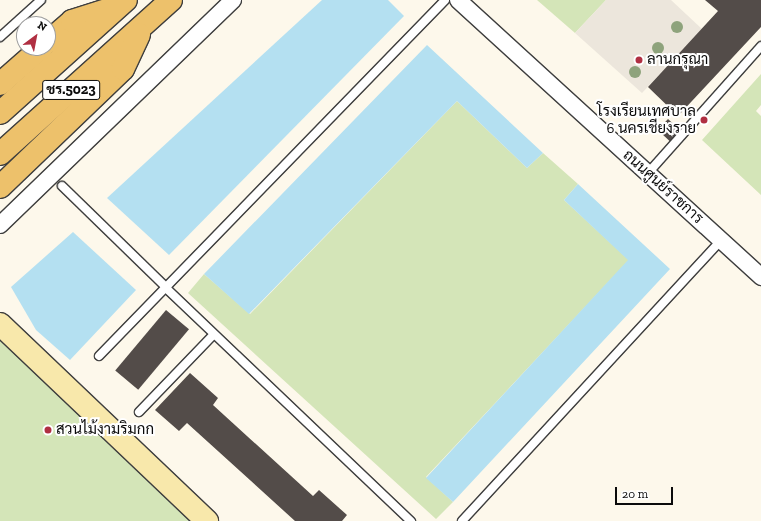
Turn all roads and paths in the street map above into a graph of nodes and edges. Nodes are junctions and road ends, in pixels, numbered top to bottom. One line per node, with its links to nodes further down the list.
1 (41, 0): 9 (lane)
2 (171, 0): 7 (main road, ชร.5023)
3 (233, 0): 18 (street)
4 (445, 0): 21 (lane)
5 (458, 0): 15 (street, ถนนศูนย์ราชการ)
6 (123, 3): 8 (main road); 13 (main road, ชร.5023)
7 (143, 25): 14 (main road, ชร.5023); 17 (main road)
8 (56, 35)
9 (0, 37)
10 (761, 46): 15 (lane)
11 (32, 56): 12 (main road)
12 (0, 84)
13 (0, 113)
14 (0, 154)
15 (648, 173): 19 (street, ถนนศูนย์ราชการ)
16 (62, 186): 21 (lane)
17 (0, 187)
18 (0, 224)
19 (721, 240): 20 (street, ถนนศูนย์ราชการ); 28 (lane)
20 (761, 277)
21 (167, 288): 23 (lane); 24 (lane)
22 (0, 324): 26 (street)
23 (214, 334): 25 (lane); 27 (lane)
24 (100, 356)
25 (139, 412)
26 (207, 521)
27 (411, 521)
28 (462, 521)

